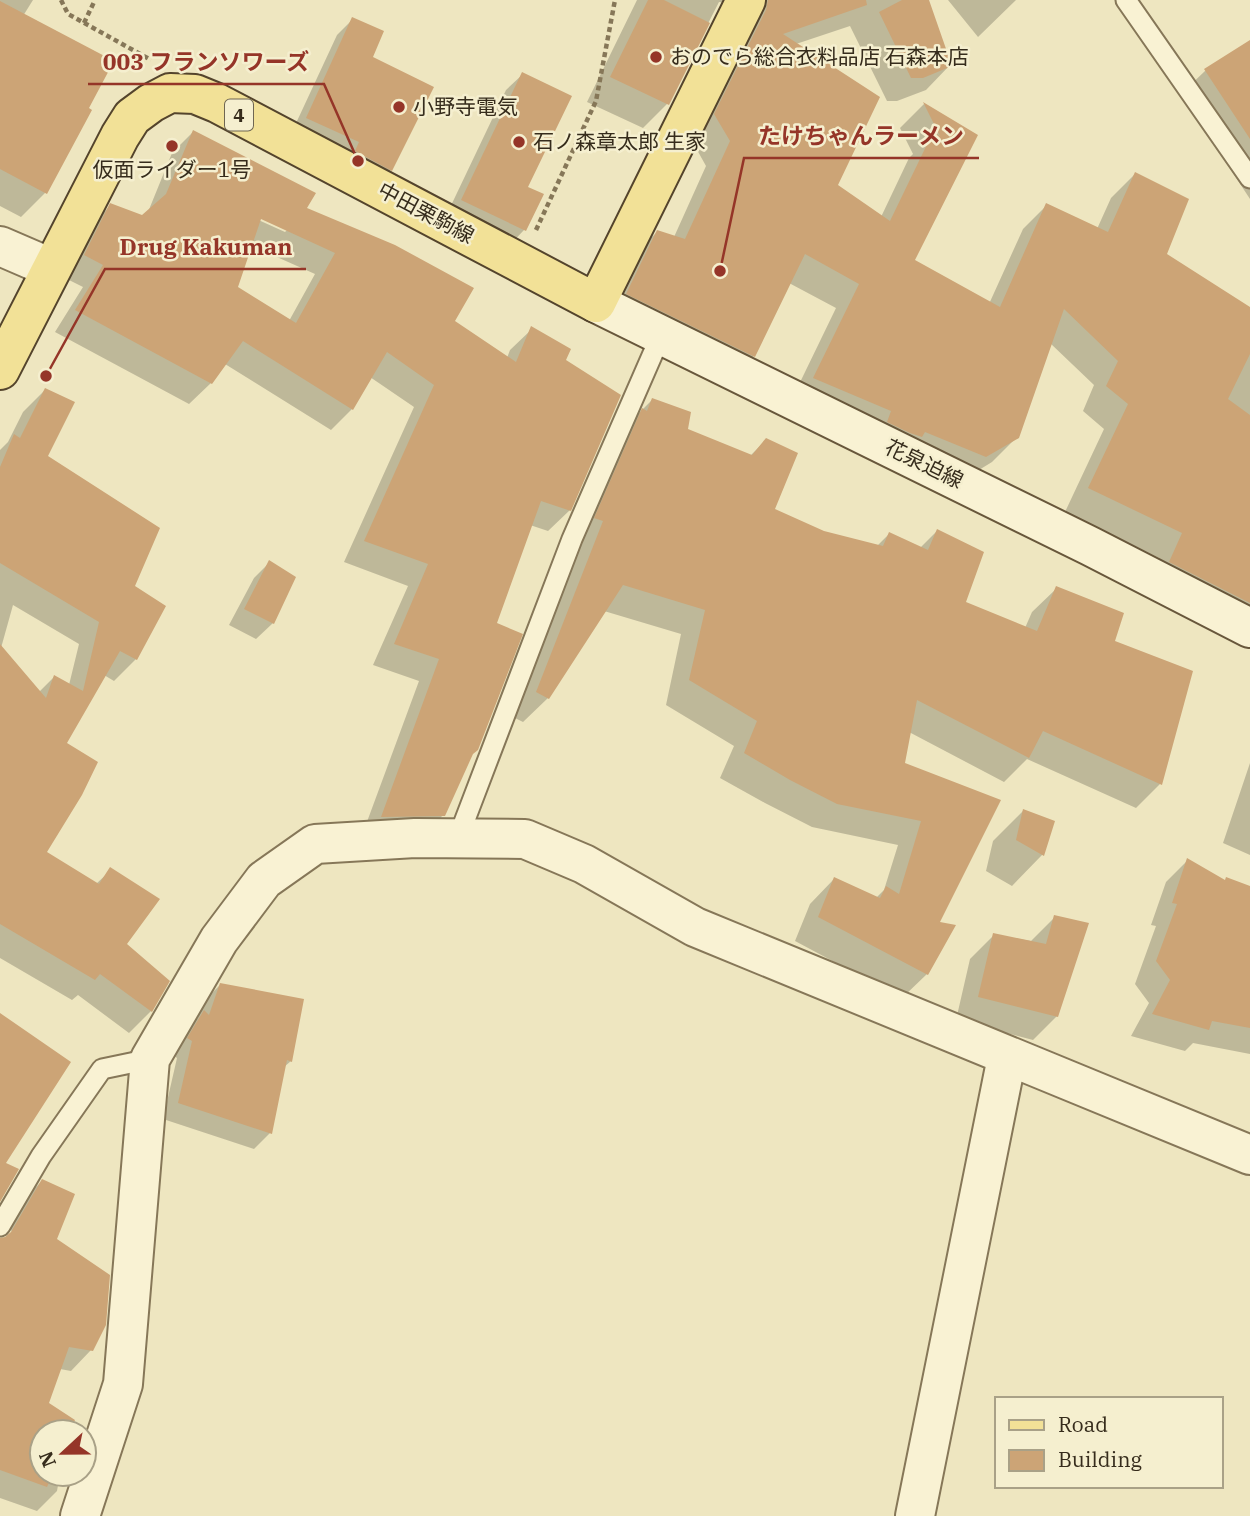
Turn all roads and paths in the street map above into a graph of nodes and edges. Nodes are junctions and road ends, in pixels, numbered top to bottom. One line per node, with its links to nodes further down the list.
1 (61, 0): 6 (path)
2 (95, 0): 6 (path)
3 (615, 0): 10 (path)
4 (746, 0): 12 (main road)
5 (1126, 0): 8 (lane)
6 (83, 23): 7 (path)
7 (155, 62)
8 (1250, 178)
9 (0, 246): 11 (street)
10 (521, 263): 11 (main road, 中田栗駒線 / 4); 12 (main road, 中田栗駒線 / 4)
11 (51, 268): 14 (main road, 中田栗駒線 / 4)
12 (596, 303): 13 (street, 花泉迫線)
13 (661, 335): 15 (street, 花泉迫線); 16 (lane)
14 (0, 370)
15 (1250, 628)
16 (458, 838): 17 (street); 18 (street)
17 (1007, 1057): 19 (street); 22 (street)
18 (150, 1059): 20 (lane); 21 (street)
19 (1250, 1155)
20 (0, 1226)
21 (80, 1516)
22 (915, 1516)

